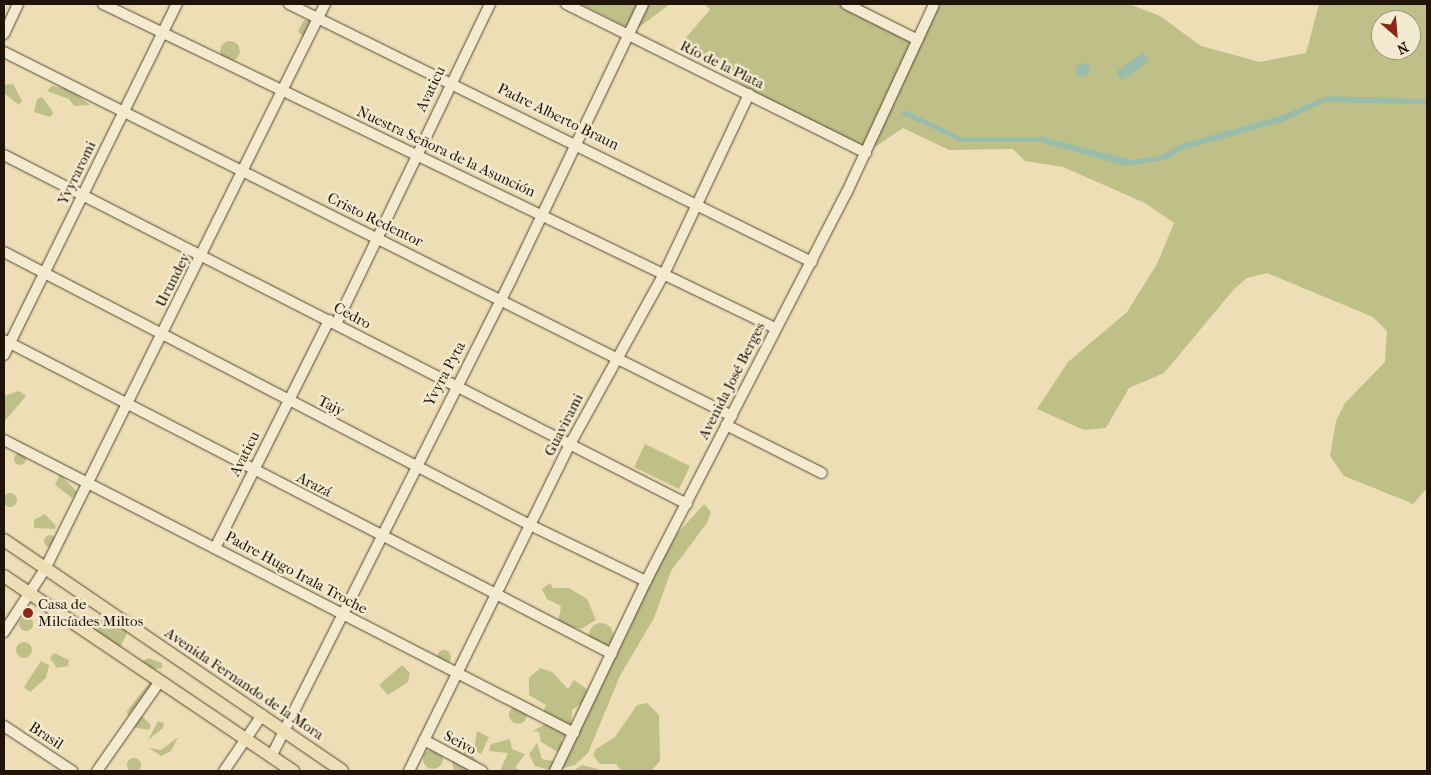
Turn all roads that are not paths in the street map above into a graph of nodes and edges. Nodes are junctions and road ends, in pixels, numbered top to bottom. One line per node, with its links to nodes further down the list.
1 (18, 4): 12 (street)
2 (104, 4): 13 (street, Nuestra Señora de la Asunción)
3 (177, 4): 13 (street, Yvyraromi)
4 (289, 4): 11 (street, Padre Alberto Braun)
5 (325, 4): 11 (street, Urundey)
6 (490, 4): 17 (street, Avaticu)
7 (566, 4): 14 (street, Río de la Plata)
8 (643, 4): 14 (street, Yvyra Pyta)
9 (846, 4): 15 (street)
10 (934, 4): 15 (street, Avenida José Berges)
11 (318, 18): 17 (street, Padre Alberto Braun); 18 (street, Urundey)
12 (5, 27)
13 (163, 33): 18 (street, Nuestra Señora de la Asunción); 20 (street, Yvyraromi)
14 (627, 34): 19 (street, Río de la Plata); 21 (street, Yvyra Pyta)
15 (918, 40): 22 (street, Avenida José Berges)
16 (4, 52): 20 (street, Cristo Redentor)
17 (452, 81): 21 (street, Padre Alberto Braun); 24 (street, Avaticu)
18 (283, 93): 24 (street, Nuestra Señora de la Asunción); 25 (street, Urundey)
19 (749, 94): 22 (street, Río de la Plata); 27 (street, Guavirami)
20 (124, 113): 25 (street, Cristo Redentor); 26 (street, Yvyraromi)
21 (575, 141): 27 (street, Padre Alberto Braun); 28 (street, Yvyra Pyta)
22 (866, 152): 32 (street, Avenida José Berges)
23 (4, 155): 26 (street, Cedro)
24 (417, 155): 28 (street, Nuestra Señora de la Asunción); 29 (street, Avaticu)
25 (243, 172): 29 (street, Cristo Redentor); 31 (street, Urundey)
26 (84, 194): 31 (street, Cedro); 33 (street, Yvyraromi)
27 (698, 204): 32 (street, Padre Alberto Braun); 34 (street, Guavirami)
28 (542, 214): 34 (street, Nuestra Señora de la Asunción); 35 (street, Yvyra Pyta)
29 (377, 237): 35 (street, Cristo Redentor); 36 (street, Avaticu)
30 (4, 252): 33 (street, Tajy)
31 (202, 256): 36 (street, Cedro); 38 (street, Urundey)
32 (812, 262): 37 (street, Avenida José Berges)
33 (45, 273): 38 (street, Tajy); 39 (street, Yvyraromi)
34 (664, 274): 37 (street, Nuestra Señora de la Asunción); 41 (street, Guavirami)
35 (501, 298): 41 (street, Cristo Redentor); 42 (street, Yvyra Pyta)
36 (332, 322): 42 (street, Cedro); 43 (street, Avaticu)
37 (775, 328): 45 (street, Avenida José Berges)
38 (162, 336): 43 (street, Tajy); 44 (street, Urundey)
39 (7, 342): 40 (street, Yvyraromi); 44 (street, Arazá)
40 (4, 355)
41 (617, 356): 45 (street, Cristo Redentor); 48 (street, Guavirami)
42 (455, 387): 48 (street, Cedro); 49 (street, Yvyra Pyta)
43 (289, 401): 49 (street, Tajy); 50 (street, Avaticu)
44 (126, 406): 50 (street, Arazá); 52 (street, Urundey)
45 (732, 416): 46 (street, Avenida José Berges)
46 (726, 425): 51 (street); 53 (street, Avenida José Berges)
47 (4, 440): 52 (street, Padre Hugo Irala Troche)
48 (569, 446): 53 (street, Cedro); 54 (street, Guavirami)
49 (414, 465): 54 (street, Tajy); 55 (street, Yvyra Pyta)
50 (254, 470): 55 (street, Arazá); 57 (street, Avaticu)
51 (822, 472)
52 (87, 485): 57 (street, Padre Hugo Irala Troche); 58 (street, Urundey)
53 (687, 504): 60 (street, Avenida José Berges)
54 (530, 525): 60 (street, Tajy); 62 (street, Guavirami)
55 (381, 536): 62 (street, Arazá); 63 (street, Yvyra Pyta)
56 (4, 540): 58 (main road, Avenida Fernando de la Mora)
57 (215, 548): 63 (street, Padre Hugo Irala Troche)
58 (46, 569): 61 (street, Urundey); 68 (main road, Avenida Fernando de la Mora)
59 (4, 576): 61 (main road)
60 (646, 581): 65 (street, Avenida José Berges)
61 (29, 594): 64 (street, Urundey); 67 (main road)
62 (495, 595): 65 (street, Arazá); 66 (street, Guavirami)
63 (343, 615): 66 (street, Padre Hugo Irala Troche); 70 (street, Yvyra Pyta)
64 (4, 632)
65 (612, 654): 71 (street, Avenida José Berges)
66 (456, 673): 71 (street, Padre Hugo Irala Troche); 73 (street, Guavirami)
67 (160, 681): 72 (main road); 76 (street)
68 (262, 715): 70 (main road, Avenida Fernando de la Mora); 72 (street)
69 (4, 726): 75 (street, Brasil)
70 (283, 730): 74 (street, Yvyra Pyta); 79 (main road, Avenida Fernando de la Mora)
71 (574, 733): 82 (street, Avenida José Berges)
72 (246, 740): 74 (main road); 77 (street)
73 (424, 740): 80 (street, Guavirami); 81 (street, Seivo)
74 (271, 757): 78 (main road)
75 (72, 771)
76 (97, 771)
77 (224, 771)
78 (293, 771)
79 (342, 771)
80 (409, 771)
81 (482, 771)
82 (555, 771)

